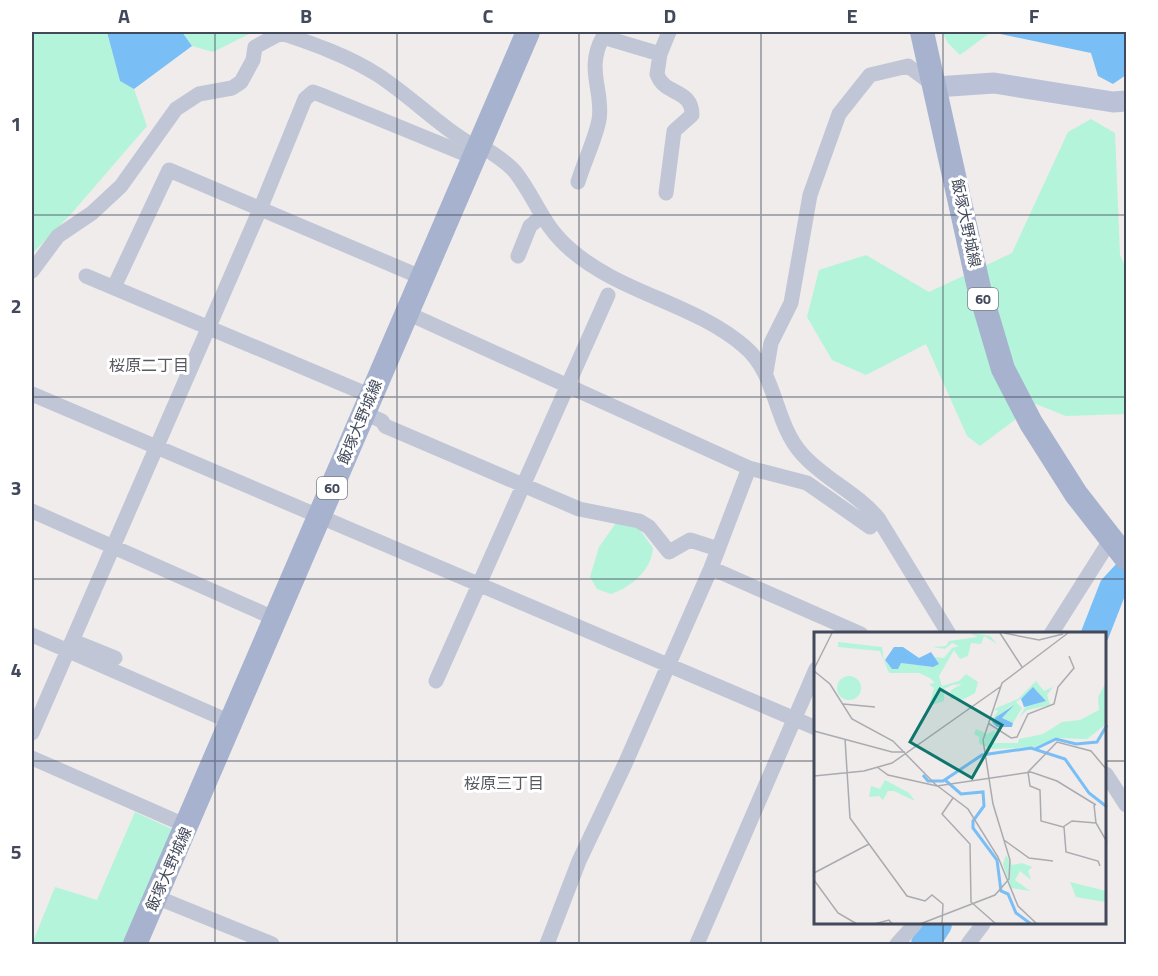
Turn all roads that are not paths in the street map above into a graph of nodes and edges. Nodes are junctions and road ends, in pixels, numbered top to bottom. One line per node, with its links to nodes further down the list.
1 (528, 32): 7 (main road, 飯塚大野城線 / 60)
2 (669, 32): 4 (street)
3 (922, 32): 5 (main road, 飯塚大野城線 / 60)
4 (660, 54): 8 (street); 9 (street)
5 (936, 87): 6 (street); 20 (street); 31 (main road, 飯塚大野城線 / 60)
6 (1126, 101)
7 (478, 151): 10 (street); 11 (street); 13 (street); 15 (main road, 飯塚大野城線 / 60)
8 (578, 182)
9 (666, 193)
10 (261, 207): 15 (street); 16 (street); 19 (street)
11 (542, 217): 12 (street); 20 (street)
12 (518, 256)
13 (32, 271)
14 (86, 276): 16 (street)
15 (423, 278): 18 (main road, 飯塚大野城線 / 60)
16 (114, 287): 19 (street)
17 (608, 295): 21 (street)
18 (407, 313): 21 (street); 23 (main road, 飯塚大野城線 / 60)
19 (208, 327): 23 (street); 24 (street)
20 (766, 372): 29 (street)
21 (568, 386): 25 (street); 26 (street)
22 (32, 394): 24 (street)
23 (368, 405): 26 (street); 28 (main road, 飯塚大野城線 / 60)
24 (157, 447): 28 (street); 30 (street)
25 (749, 468): 29 (street); 32 (street)
26 (525, 486): 32 (street); 34 (street)
27 (32, 512): 30 (street)
28 (319, 517): 34 (street); 35 (main road, 飯塚大野城線 / 60)
29 (878, 518): 38 (street)
30 (113, 548): 35 (street); 41 (street)
31 (1119, 548): 39 (street)
32 (718, 549): 33 (street)
33 (711, 568): 36 (street); 43 (street)
34 (480, 585): 43 (street); 45 (street)
35 (276, 619): 47 (main road, 飯塚大野城線 / 60)
36 (833, 629): 37 (street)
37 (850, 632)
38 (948, 632)
39 (1054, 632)
40 (32, 635): 41 (street)
41 (71, 646): 42 (street); 47 (street); 49 (street)
42 (115, 658)
43 (669, 666): 46 (street); 59 (street)
44 (814, 674): 46 (street)
45 (436, 681)
46 (794, 719): 48 (street); 60 (street)
47 (233, 723): 53 (main road, 飯塚大野城線 / 60)
48 (814, 727)
49 (32, 733)
50 (32, 758): 53 (street)
51 (1107, 776): 52 (street)
52 (1126, 805)
53 (187, 826): 54 (main road, 飯塚大野城線 / 60)
54 (156, 897): 57 (main road, 飯塚大野城線 / 60); 58 (street)
55 (914, 925): 61 (street)
56 (982, 925): 62 (street)
57 (135, 945)
58 (272, 945)
59 (547, 945)
60 (697, 945)
61 (897, 945)
62 (968, 945)

